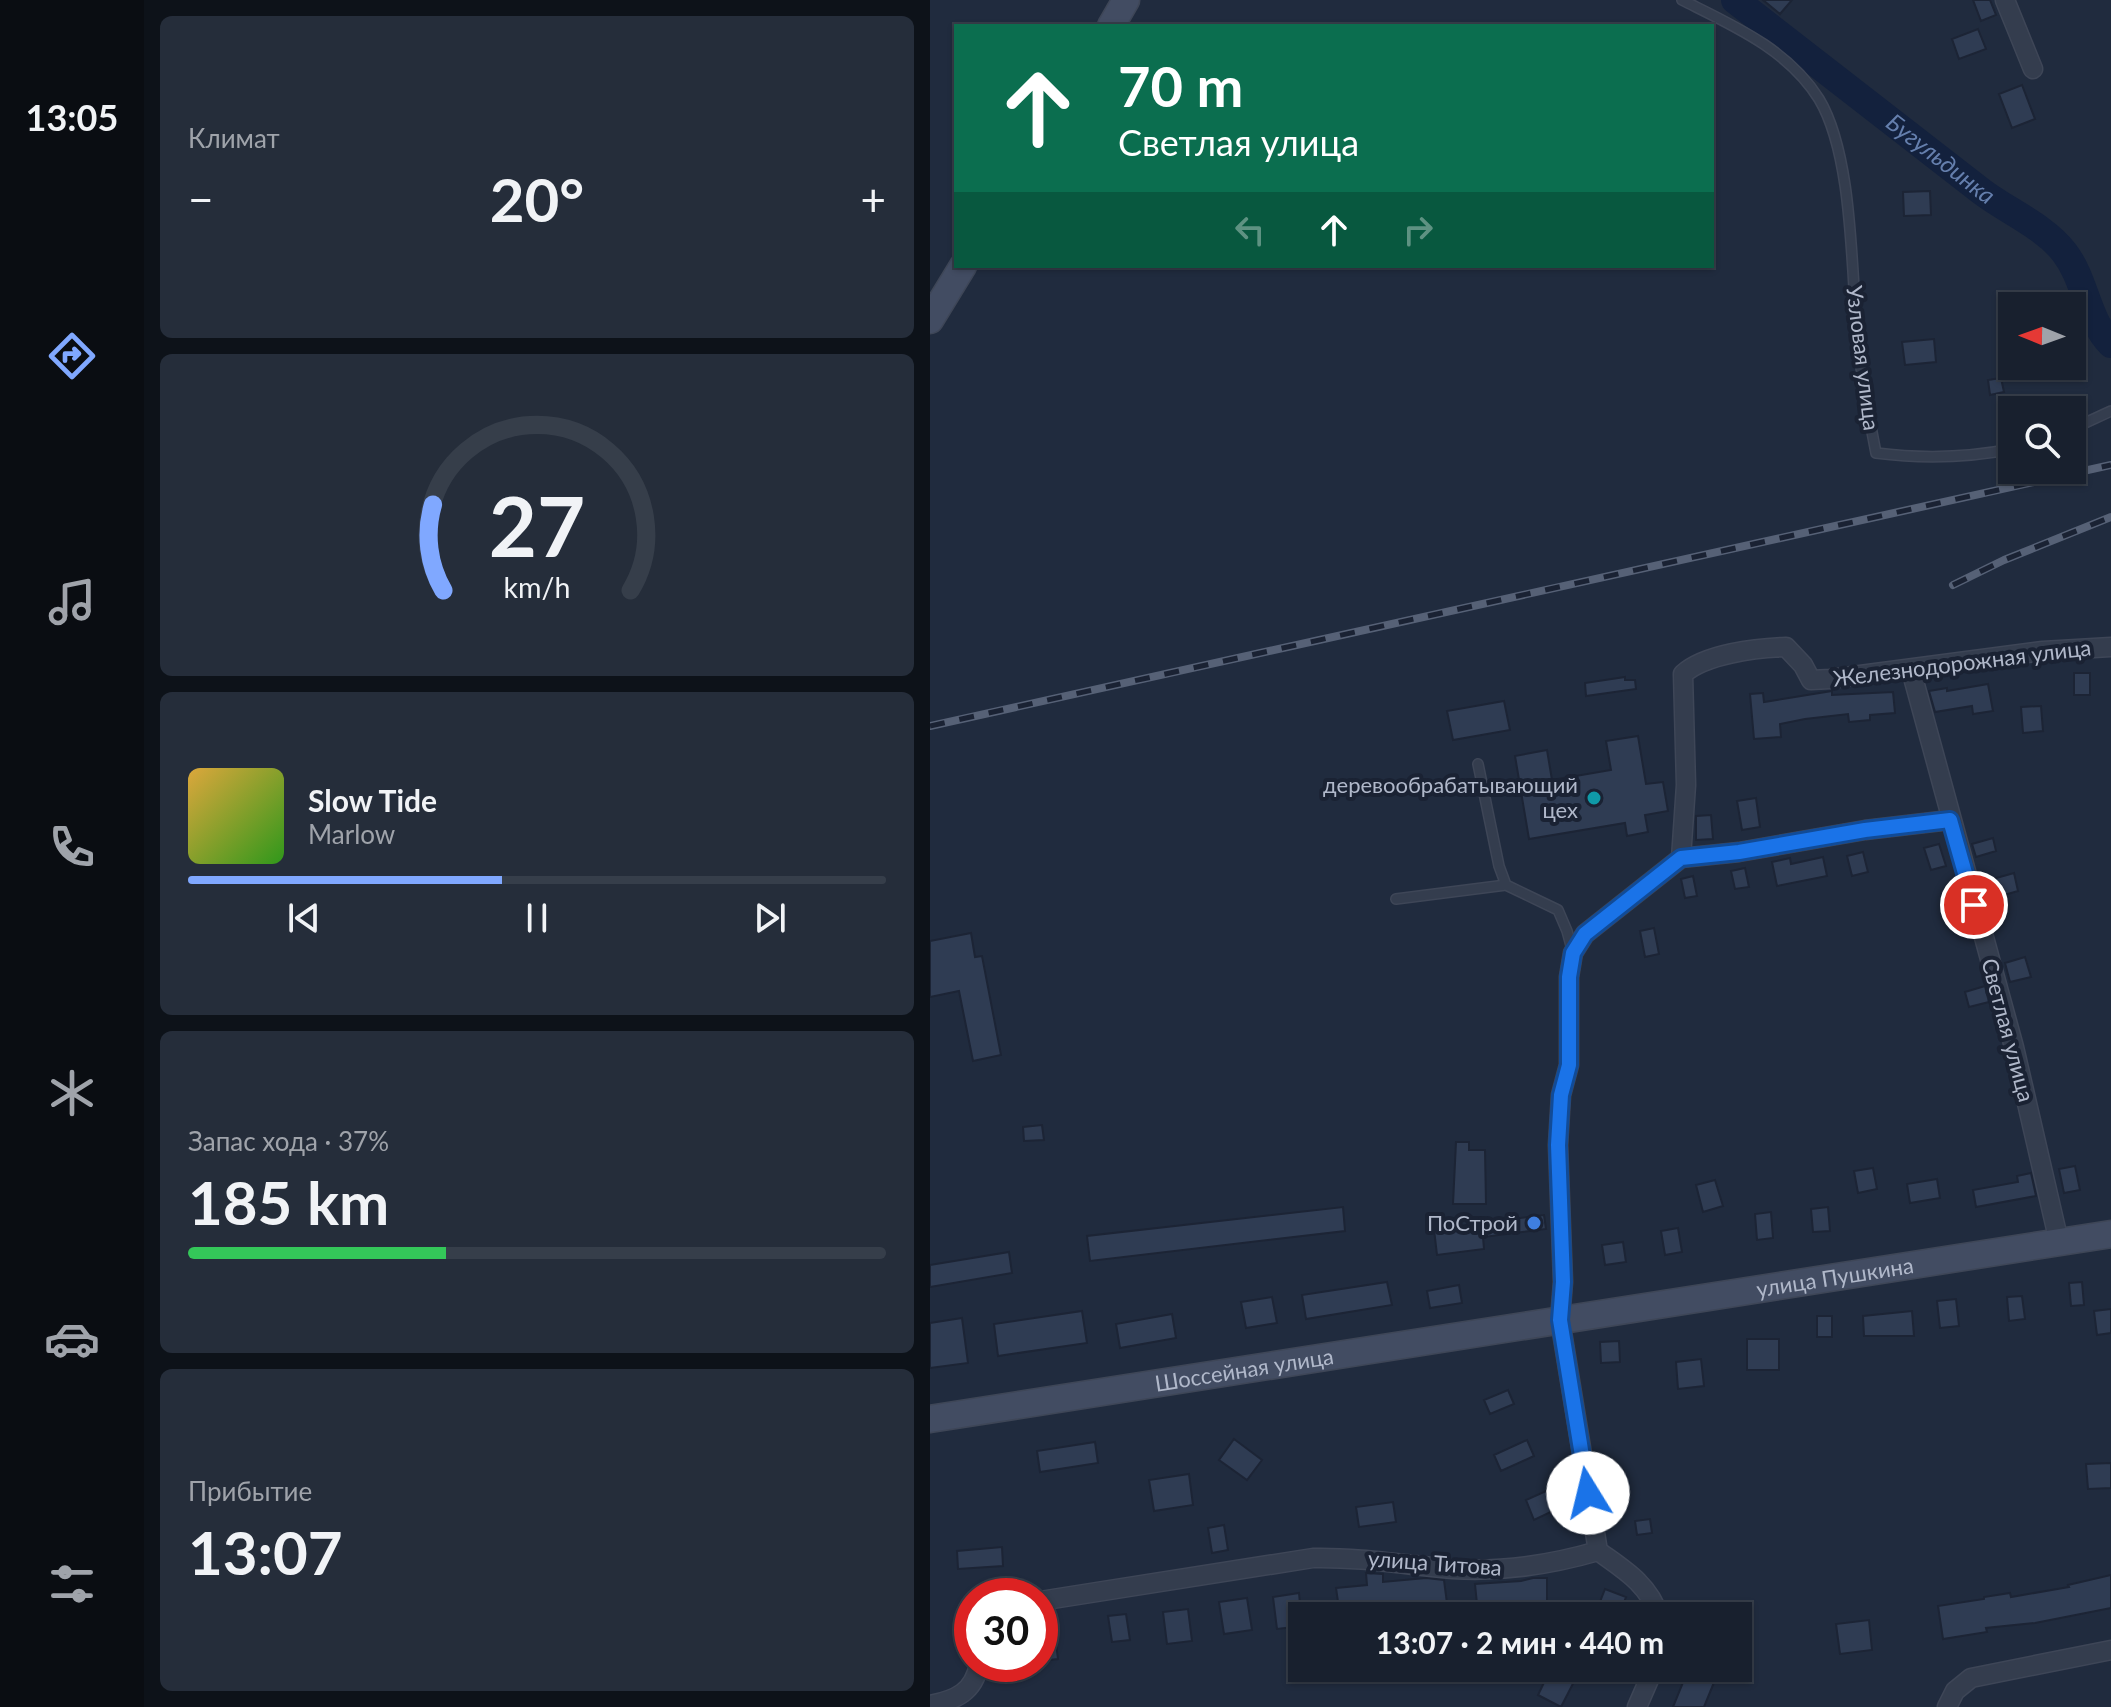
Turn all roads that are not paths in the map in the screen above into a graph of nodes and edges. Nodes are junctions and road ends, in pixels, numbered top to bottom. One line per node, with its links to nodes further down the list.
1 (1126, 0): 4 (main road)
2 (1682, 0): 10 (lane, Узловая улица)
3 (2005, 0): 5 (street)
4 (1112, 24)
5 (2033, 69)
6 (962, 268): 7 (main road)
7 (930, 320)
8 (2111, 411): 9 (lane)
9 (2086, 423)
10 (1998, 452)
11 (2111, 647): 12 (street, Железнодорожная улица)
12 (1911, 670): 14 (street, Светлая улица); 15 (street, Железнодорожная улица)
13 (1478, 764): 16 (lane)
14 (1950, 820): 15 (street); 20 (street, Светлая улица)
15 (1681, 858): 18 (street)
16 (1506, 885): 17 (lane); 18 (lane)
17 (1396, 899)
18 (1573, 953): 21 (street)
19 (2111, 1234): 20 (main road, улица Пушкина)
20 (2059, 1242): 21 (main road, улица Пушкина)
21 (1560, 1320): 22 (main road, Шоссейная улица); 23 (street)
22 (930, 1419)
23 (1598, 1551): 24 (street, улица Титова); 25 (street)
24 (1058, 1598)
25 (1653, 1602)
26 (2111, 1650): 31 (street)
27 (972, 1682): 29 (street)
28 (1648, 1682): 30 (street)
29 (930, 1705)
30 (1637, 1707)
31 (1947, 1707)

